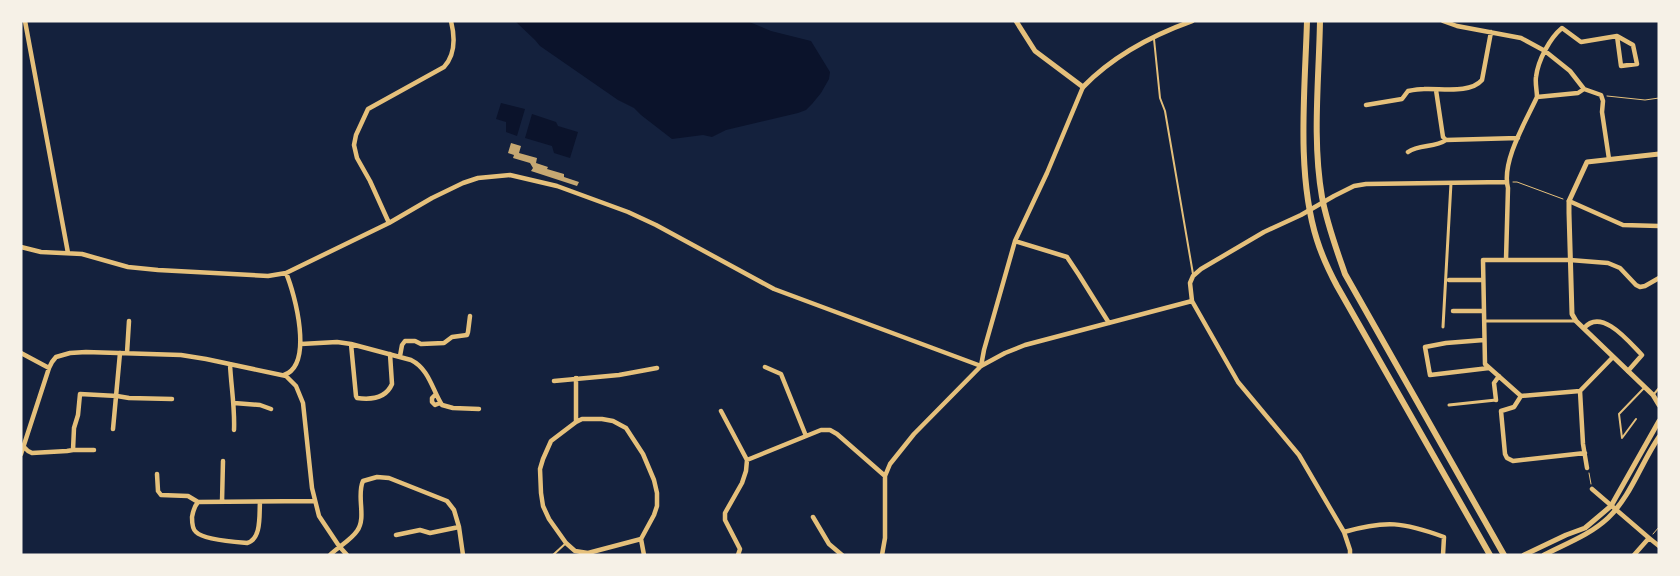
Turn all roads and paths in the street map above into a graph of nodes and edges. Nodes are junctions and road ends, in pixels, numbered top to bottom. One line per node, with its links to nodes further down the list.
1 (25, 21): 32 (street)
2 (451, 21): 28 (street)
3 (1016, 21): 13 (street)
4 (1192, 21): 11 (street)
5 (1307, 21): 131 (main road)
6 (1320, 21): 132 (main road)
7 (1443, 21): 8 (street)
8 (1450, 23): 9 (street)
9 (1491, 32): 12 (street); 15 (street)
10 (1617, 36): 10 (street); 12 (street)
11 (1153, 37): 13 (street); 36 (lane)
12 (1545, 51): 14 (street); 17 (street)
13 (1083, 87): 30 (street)
14 (1584, 89): 16 (street); 17 (street)
15 (1436, 90): 19 (street); 21 (street)
16 (1601, 95): 18 (path); 24 (street)
17 (1537, 97): 20 (street)
18 (1659, 98)
19 (1366, 105)
20 (1518, 138): 21 (street); 25 (street)
21 (1446, 140): 22 (street)
22 (1408, 152)
23 (1659, 154): 24 (street)
24 (1609, 159): 27 (street)
25 (1506, 182): 26 (street); 27 (path); 33 (street)
26 (1452, 183): 36 (street); 48 (street)
27 (1569, 201): 29 (street); 34 (street)
28 (388, 223): 35 (street); 60 (street)
29 (1659, 226)
30 (1015, 241): 47 (street); 60 (street)
31 (21, 247): 32 (street)
32 (68, 253): 35 (street)
33 (1506, 260): 34 (street); 39 (street)
34 (1570, 260): 37 (street); 46 (street)
35 (286, 273): 51 (street)
36 (1193, 276): 40 (street)
37 (1659, 278)
38 (1449, 280): 39 (street)
39 (1483, 280): 41 (street)
40 (1192, 301): 47 (street); 114 (street)
41 (1483, 310): 42 (street); 45 (street)
42 (1452, 311)
43 (470, 316): 57 (street)
44 (129, 321): 55 (street)
45 (1483, 321): 46 (street); 50 (street)
46 (1576, 321): 49 (street)
47 (1109, 323): 60 (street)
48 (1443, 327)
49 (1584, 328): 58 (street); 66 (street)
50 (1484, 340): 64 (street); 64 (street)
51 (301, 344): 52 (street); 65 (street)
52 (351, 344): 56 (street); 56 (street)
53 (21, 353): 62 (street)
54 (120, 353): 55 (street); 62 (street); 75 (street)
55 (127, 354): 59 (street)
56 (390, 354): 57 (street)
57 (400, 356): 84 (street)
58 (1613, 357): 66 (street); 74 (street)
59 (230, 364): 67 (street); 80 (street)
60 (981, 366): 104 (street)
61 (765, 367): 92 (street)
62 (49, 368): 93 (street)
63 (657, 368): 69 (street)
64 (1489, 368): 68 (street)
65 (291, 371): 67 (street); 70 (street)
66 (1628, 371): 72 (street)
67 (284, 375): 70 (street)
68 (1499, 376): 76 (street); 79 (street)
69 (576, 378): 71 (street); 87 (street)
70 (291, 381): 106 (street)
71 (554, 381)
72 (1645, 387): 77 (street); 86 (lane)
73 (1659, 388): 77 (lane)
74 (1580, 392): 76 (street); 98 (street)
75 (117, 396): 78 (street); 89 (street); 96 (street)
76 (1521, 396): 98 (street)
77 (1656, 396): 82 (street)
78 (172, 399)
79 (1496, 400): 81 (street)
80 (234, 403): 83 (street); 90 (street)
81 (1449, 405)
82 (1659, 405)
83 (271, 409)
84 (479, 409)
85 (721, 411): 101 (street)
86 (1636, 420)
87 (576, 422): 117 (street); 118 (street)
88 (1659, 422): 110 (street)
89 (113, 429)
90 (234, 430)
91 (21, 435): 93 (street)
92 (806, 436): 101 (street); 104 (street)
93 (27, 437): 95 (street)
94 (1659, 437): 110 (street)
95 (24, 446): 96 (street); 99 (street)
96 (73, 450): 97 (street)
97 (94, 450)
98 (1585, 453): 102 (street)
99 (21, 454)
100 (223, 460): 108 (street)
101 (747, 460): 126 (street)
102 (1588, 468): 105 (path)
103 (157, 474): 107 (street)
104 (885, 476): 128 (street)
105 (1592, 489): 110 (street)
106 (315, 501): 109 (street); 119 (street)
107 (198, 502): 108 (street); 109 (street)
108 (222, 502): 109 (street)
109 (260, 502)
110 (1613, 508): 116 (street); 133 (street); 134 (street)
111 (813, 517): 127 (street)
112 (459, 527): 115 (street); 119 (street); 123 (street)
113 (1659, 527): 116 (path)
114 (1344, 532): 129 (street); 130 (street)
115 (396, 535)
116 (1649, 538): 120 (street); 135 (street)
117 (642, 539): 118 (street); 125 (street)
118 (566, 543): 124 (lane)
119 (339, 546): 121 (street); 122 (street)
120 (1659, 546)
121 (330, 555)
122 (347, 555)
123 (463, 555)
124 (553, 555)
125 (644, 555)
126 (738, 555)
127 (842, 555)
128 (882, 555)
129 (1350, 555)
130 (1443, 555)
131 (1490, 555)
132 (1504, 555)
133 (1524, 555)
134 (1544, 555)
135 (1634, 555)

